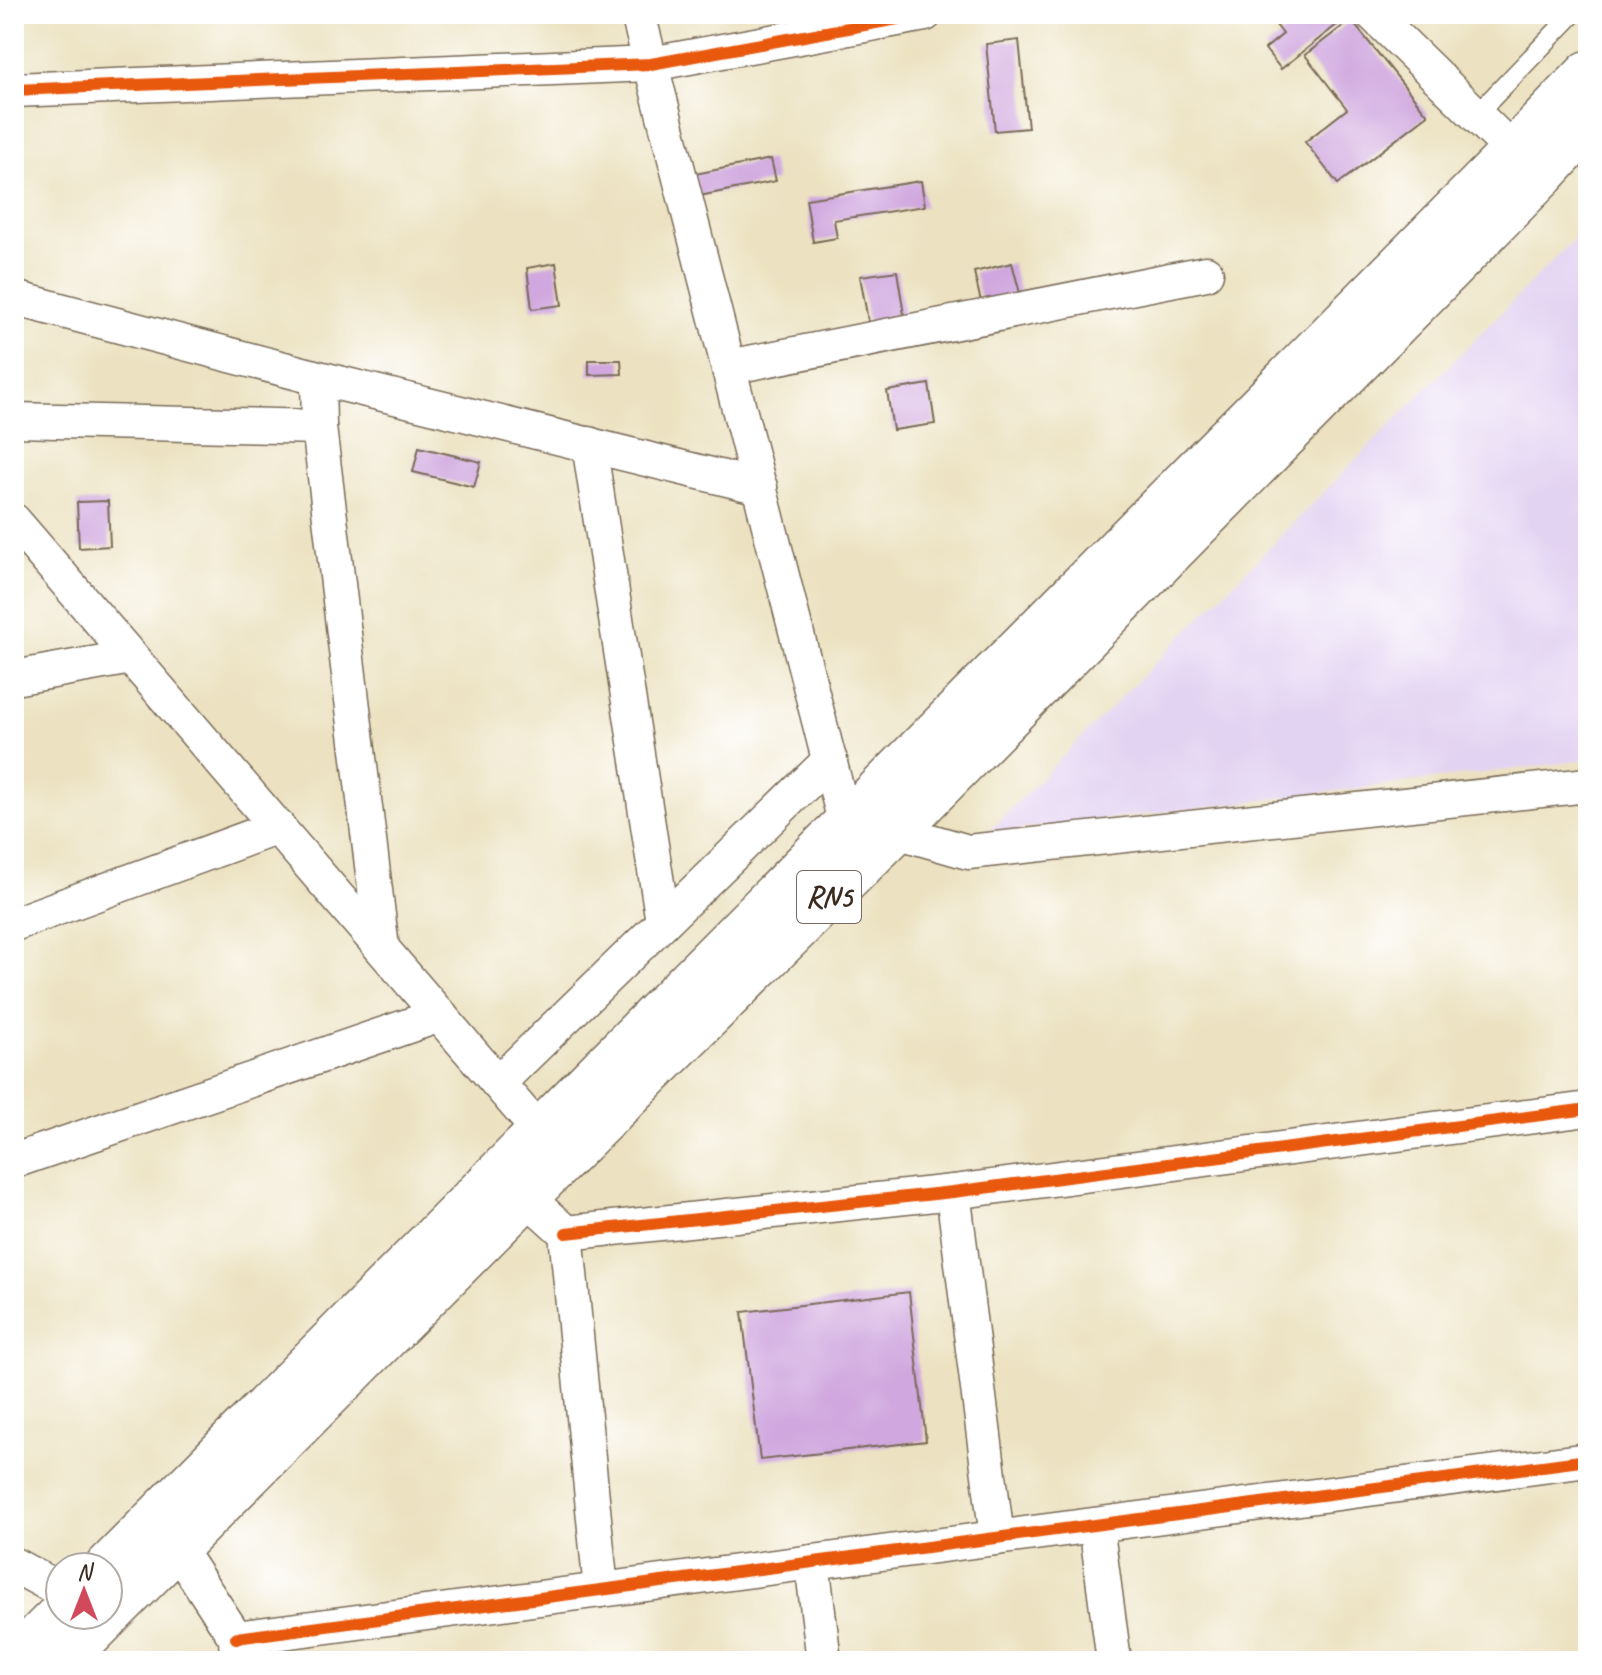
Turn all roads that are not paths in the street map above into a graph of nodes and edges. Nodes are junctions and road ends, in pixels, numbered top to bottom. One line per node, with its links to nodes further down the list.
1 (638, 14): 5 (street)
2 (925, 14): 5 (street)
3 (1373, 14): 8 (street)
4 (1573, 14): 8 (lane)
5 (651, 64): 7 (street); 13 (street)
6 (1588, 73): 10 (highway, RN5)
7 (14, 90)
8 (1476, 115): 10 (street)
9 (1588, 126): 26 (highway, RN5)
10 (1513, 151): 24 (highway, RN5)
11 (1206, 273): 13 (street)
12 (14, 298): 14 (street)
13 (729, 367): 18 (street)
14 (318, 378): 16 (street); 17 (street)
15 (14, 420): 16 (street)
16 (319, 427): 29 (street)
17 (589, 444): 18 (street); 27 (street)
18 (760, 487): 22 (street)
19 (14, 521): 20 (street)
20 (131, 657): 21 (street); 25 (street)
21 (14, 678)
22 (830, 760): 24 (street); 27 (street)
23 (1588, 785): 26 (street)
24 (845, 822): 33 (highway, RN5)
25 (278, 827): 28 (street); 29 (street)
26 (896, 831): 36 (highway, RN5)
27 (663, 922): 31 (street)
28 (14, 924)
29 (382, 948): 30 (street)
30 (440, 1015): 31 (street); 34 (street)
31 (498, 1083): 33 (street)
32 (1588, 1109): 35 (street)
33 (539, 1131): 42 (highway, RN5)
34 (14, 1161)
35 (953, 1192): 37 (street); 40 (street)
36 (526, 1197): 37 (street); 41 (highway, RN5)
37 (566, 1233): 46 (street)
38 (1588, 1460): 39 (street)
39 (1096, 1525): 40 (street); 52 (street)
40 (997, 1538): 43 (street)
41 (177, 1548): 48 (street); 50 (highway, RN5)
42 (123, 1551)
43 (812, 1562): 46 (street); 51 (street)
44 (14, 1565): 45 (street)
45 (44, 1581)
46 (601, 1590): 48 (street)
47 (44, 1630): 49 (highway)
48 (236, 1650)
49 (14, 1660)
50 (64, 1661)
51 (824, 1661)
52 (1114, 1661)

